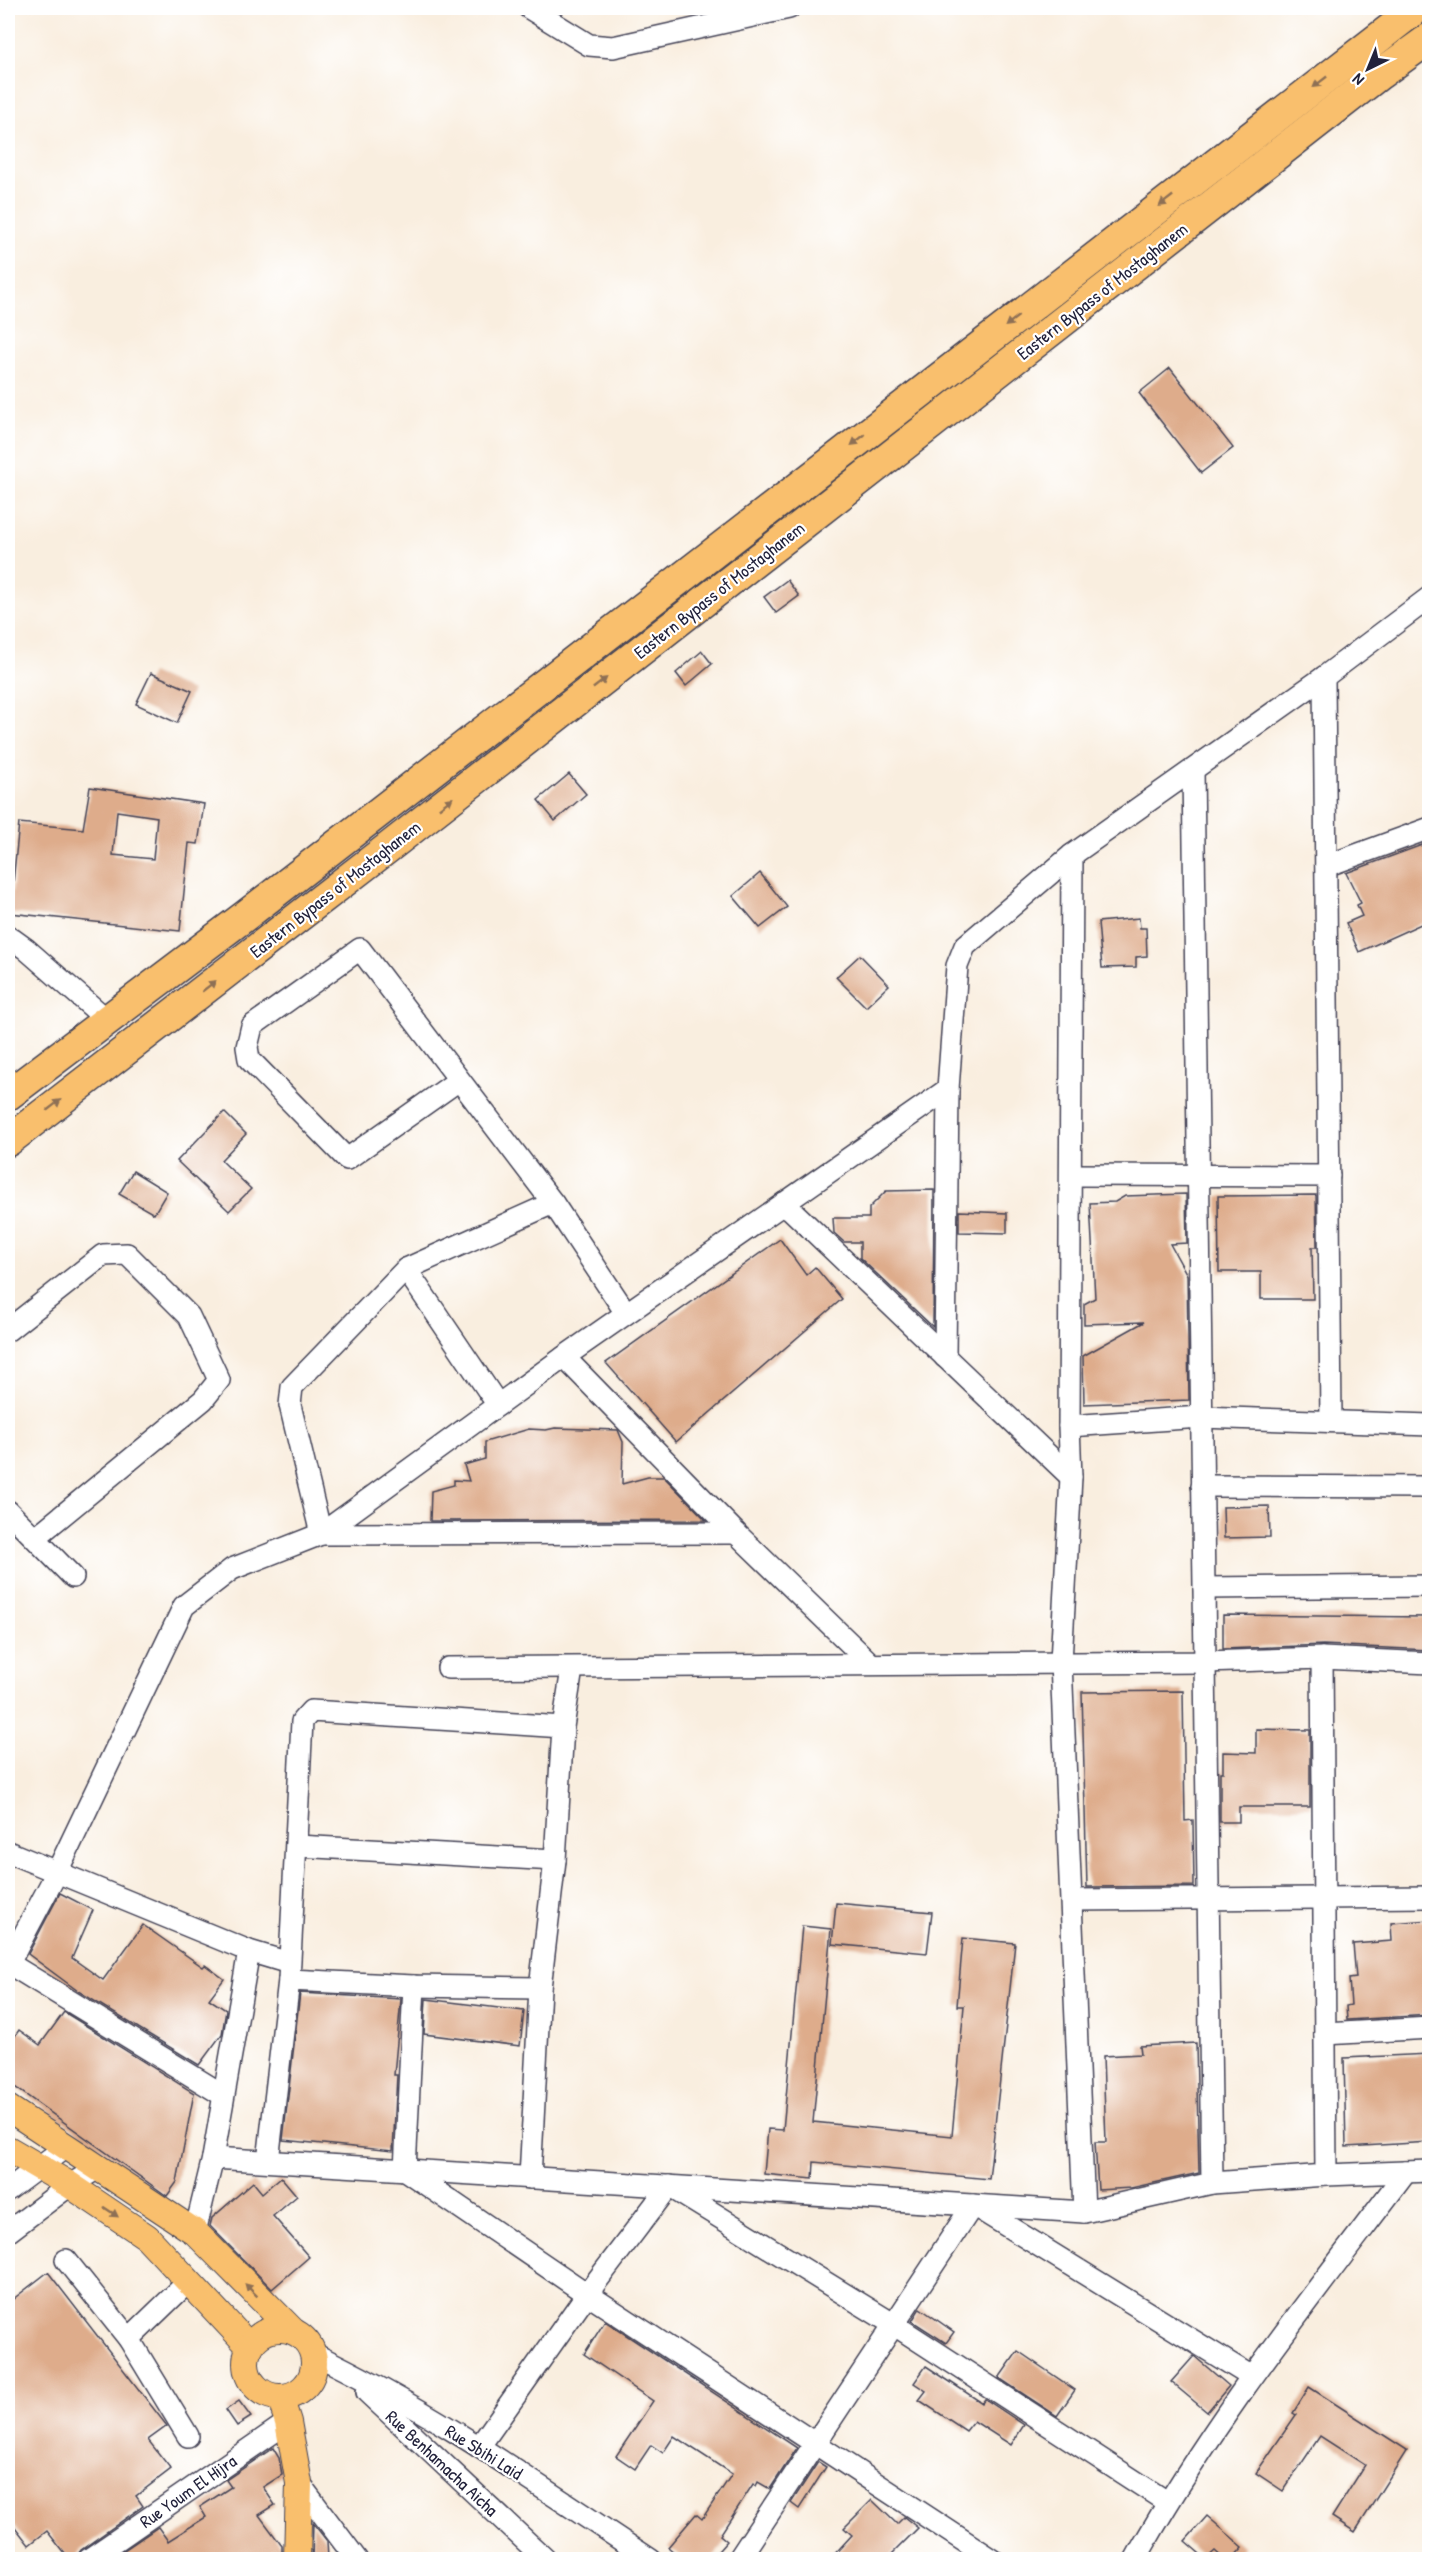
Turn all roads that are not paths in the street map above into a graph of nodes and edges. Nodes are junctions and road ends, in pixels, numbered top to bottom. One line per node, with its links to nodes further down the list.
1 (529, 8): 2 (street)
2 (789, 8)
3 (1417, 8): 12 (highway, Eastern Bypass of Mostaghanem, one-way to 12)
4 (1430, 38): 16 (highway, Eastern Bypass of Mostaghanem, one-way to 4)
5 (1430, 597): 6 (street)
6 (1324, 677): 7 (street); 10 (street)
7 (1193, 770): 9 (street); 17 (street)
8 (1430, 828): 10 (street)
9 (1072, 855): 14 (street); 18 (street)
10 (1326, 867): 19 (street)
11 (8, 936): 12 (street)
12 (107, 1020): 15 (highway, Eastern Bypass of Mostaghanem)
13 (459, 1080): 13 (street); 20 (street)
14 (948, 1089): 21 (street); 26 (street)
15 (8, 1095)
16 (8, 1141)
17 (1198, 1174): 18 (street); 19 (street); 28 (street)
18 (1072, 1175): 31 (street)
19 (1329, 1176): 29 (street)
20 (553, 1203): 22 (street); 23 (street)
21 (784, 1203): 23 (street); 26 (street)
22 (406, 1269): 27 (street); 37 (street)
23 (626, 1313): 25 (street)
24 (8, 1330): 38 (street)
25 (564, 1357): 27 (street); 36 (street)
26 (945, 1358): 32 (street)
27 (498, 1405): 37 (street)
28 (1202, 1417): 29 (street); 31 (street); 33 (street)
29 (1331, 1421): 30 (street)
30 (1430, 1425)
31 (1069, 1426): 32 (street)
32 (1071, 1477): 43 (street)
33 (1202, 1486): 34 (street); 41 (street)
34 (1430, 1487)
35 (8, 1511): 38 (street)
36 (736, 1533): 37 (street); 46 (street)
37 (321, 1534): 53 (street)
38 (36, 1537): 39 (street)
39 (73, 1577)
40 (1430, 1586): 41 (street)
41 (1204, 1588): 44 (street)
42 (1323, 1658): 44 (street); 45 (street); 56 (street)
43 (1061, 1662): 44 (street); 46 (street); 57 (street)
44 (1204, 1662): 55 (street)
45 (1430, 1663)
46 (871, 1664): 48 (street)
47 (448, 1668): 48 (street)
48 (572, 1669): 49 (street)
49 (563, 1727): 50 (street); 52 (street)
50 (297, 1846): 52 (street); 60 (street)
51 (8, 1852): 53 (street)
52 (555, 1860): 62 (street)
53 (56, 1874): 58 (street); 59 (street)
54 (1430, 1897): 56 (street)
55 (1208, 1898): 56 (street); 57 (street); 78 (street)
56 (1324, 1898): 64 (street)
57 (1072, 1900): 83 (street)
58 (249, 1951): 60 (street); 65 (street)
59 (8, 1964): 65 (street)
60 (289, 1972): 61 (street); 70 (street)
61 (414, 1986): 62 (street); 73 (street)
62 (540, 1988): 77 (street)
63 (1430, 2028): 64 (street)
64 (1325, 2034): 76 (street)
65 (223, 2095): 69 (street)
66 (8, 2108): 67 (main road)
67 (67, 2146): 71 (street); 72 (main road)
68 (8, 2149): 71 (main road)
69 (213, 2158): 70 (street); 85 (street)
70 (268, 2162): 73 (street)
71 (37, 2167): 79 (main road); 81 (street)
72 (98, 2168): 79 (street); 85 (main road)
73 (405, 2170): 77 (street); 88 (street)
74 (1430, 2171): 75 (street)
75 (1406, 2172): 76 (street); 95 (street)
76 (1326, 2175): 78 (street)
77 (530, 2178): 80 (street)
78 (1212, 2183): 83 (street)
79 (70, 2185): 84 (street); 87 (main road, one-way to 87)
80 (669, 2186): 82 (street); 88 (street); 89 (street)
81 (8, 2190)
82 (973, 2205): 83 (street); 89 (street); 95 (street)
83 (1084, 2212)
84 (8, 2232)
85 (195, 2232): 90 (main road, one-way to 85)
86 (66, 2260): 91 (street)
87 (189, 2281): 91 (street); 92 (main road)
88 (587, 2294): 99 (street); 100 (street)
89 (893, 2324): 99 (street); 102 (street)
90 (293, 2331): 92 (main road); 93 (main road)
91 (129, 2339): 98 (street)
92 (250, 2347): 96 (main road)
93 (312, 2354): 94 (street, Rue Sbihi Laid); 96 (main road)
94 (339, 2366): 100 (street, Rue Sbihi Laid); 106 (street, Rue Benhamacha Aicha)
95 (1252, 2377): 102 (street)
96 (280, 2397): 97 (main road)
97 (288, 2422): 101 (main road); 103 (street, Rue Youm El Hijra)
98 (188, 2436)
99 (815, 2443): 108 (street); 109 (street)
100 (479, 2447): 107 (street, Rue Sbihi Laid)
101 (299, 2483): 104 (main road); 105 (street)
102 (1167, 2502): 110 (street)
103 (88, 2559)
104 (297, 2559)
105 (357, 2559)
106 (546, 2559)
107 (651, 2559)
108 (738, 2559)
109 (993, 2559)
110 (1135, 2559)

